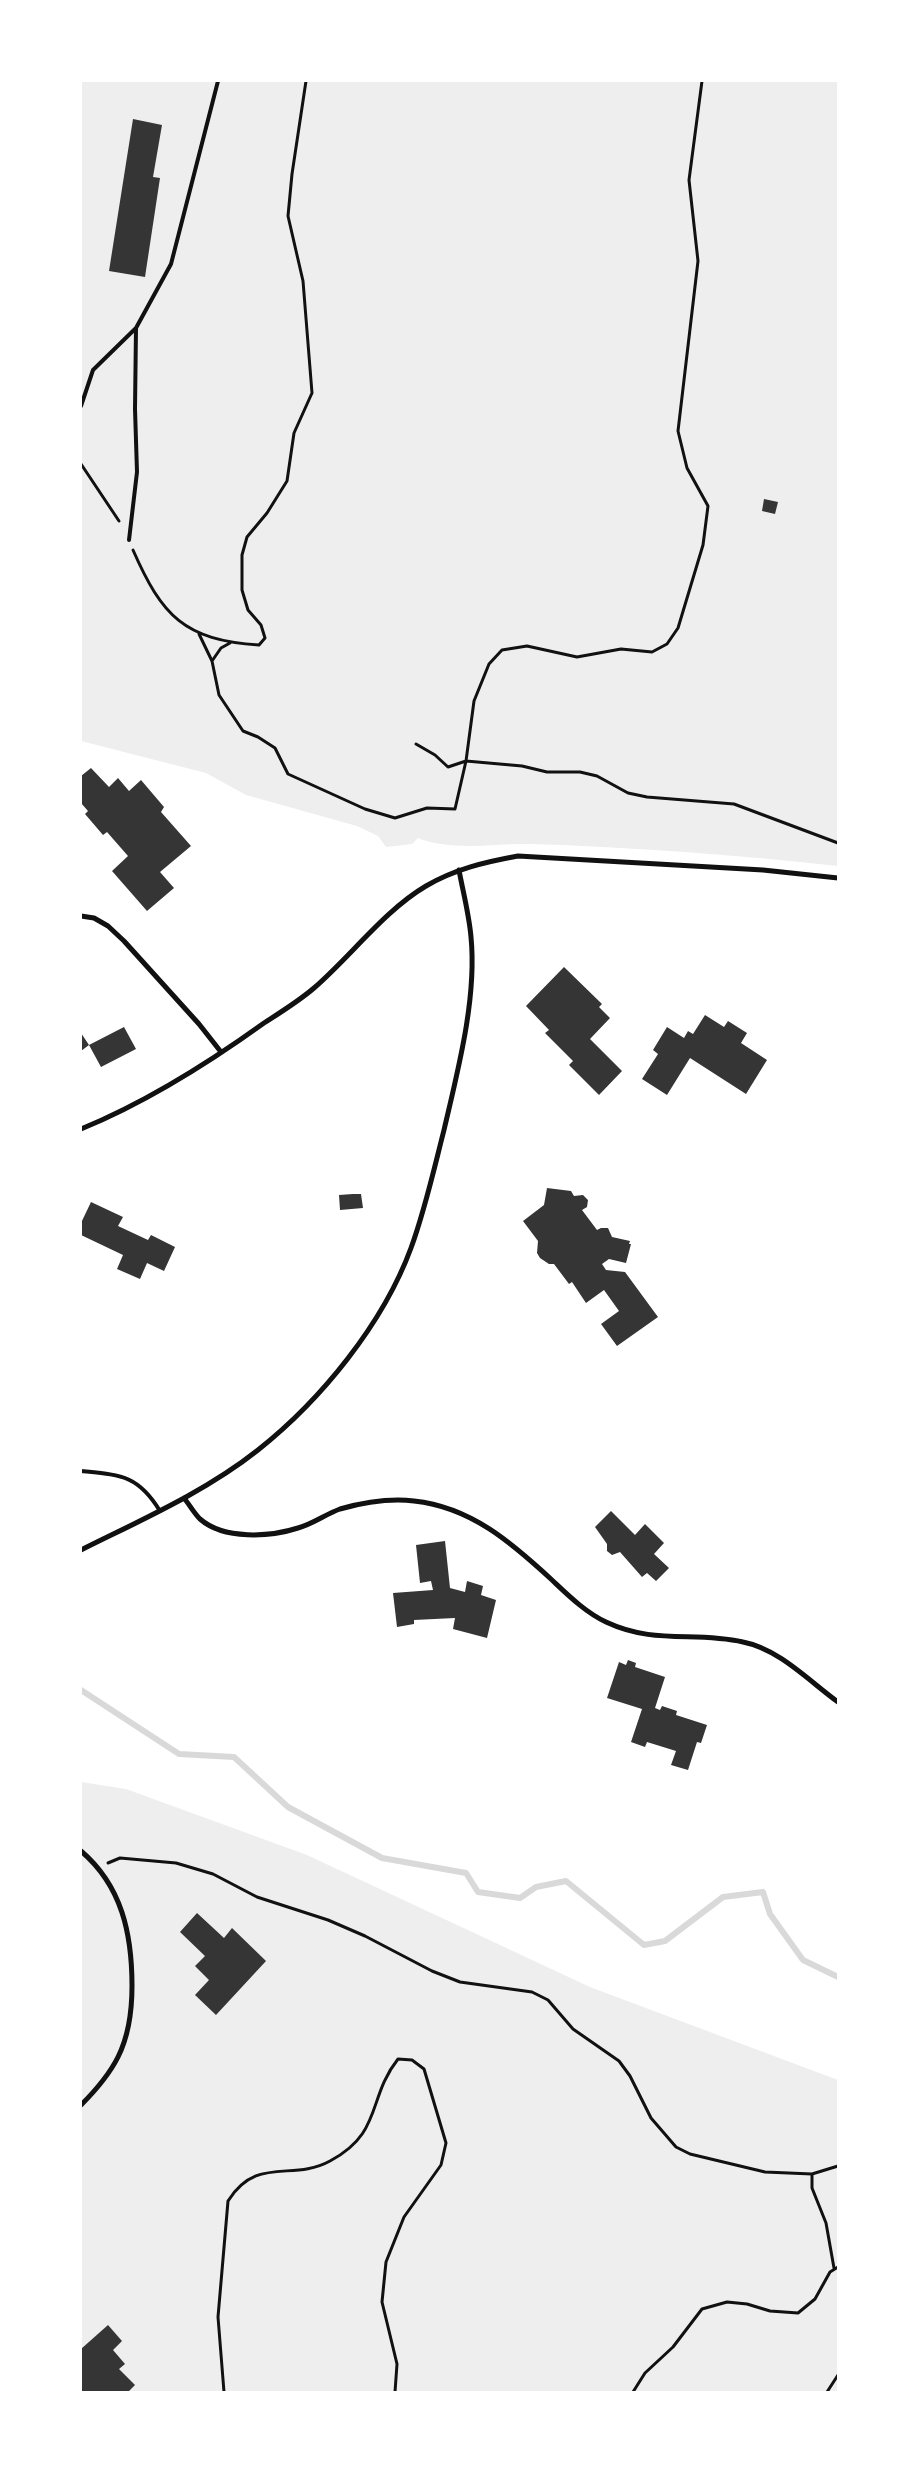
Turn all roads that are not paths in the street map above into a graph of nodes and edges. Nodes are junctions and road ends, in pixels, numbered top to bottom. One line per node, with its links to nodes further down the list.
1 (218, 81): 2 (lane)
2 (136, 328): 3 (lane); 4 (lane)
3 (81, 406)
4 (129, 540)
5 (459, 870): 6 (street); 8 (street); 11 (street)
6 (838, 878)
7 (81, 916): 8 (street)
8 (221, 1052): 9 (street)
9 (81, 1128)
10 (81, 1471): 12 (lane)
11 (184, 1498): 12 (street); 14 (street)
12 (160, 1511): 13 (street)
13 (81, 1550)
14 (838, 1702)
15 (81, 1851): 16 (street)
16 (81, 2105)

